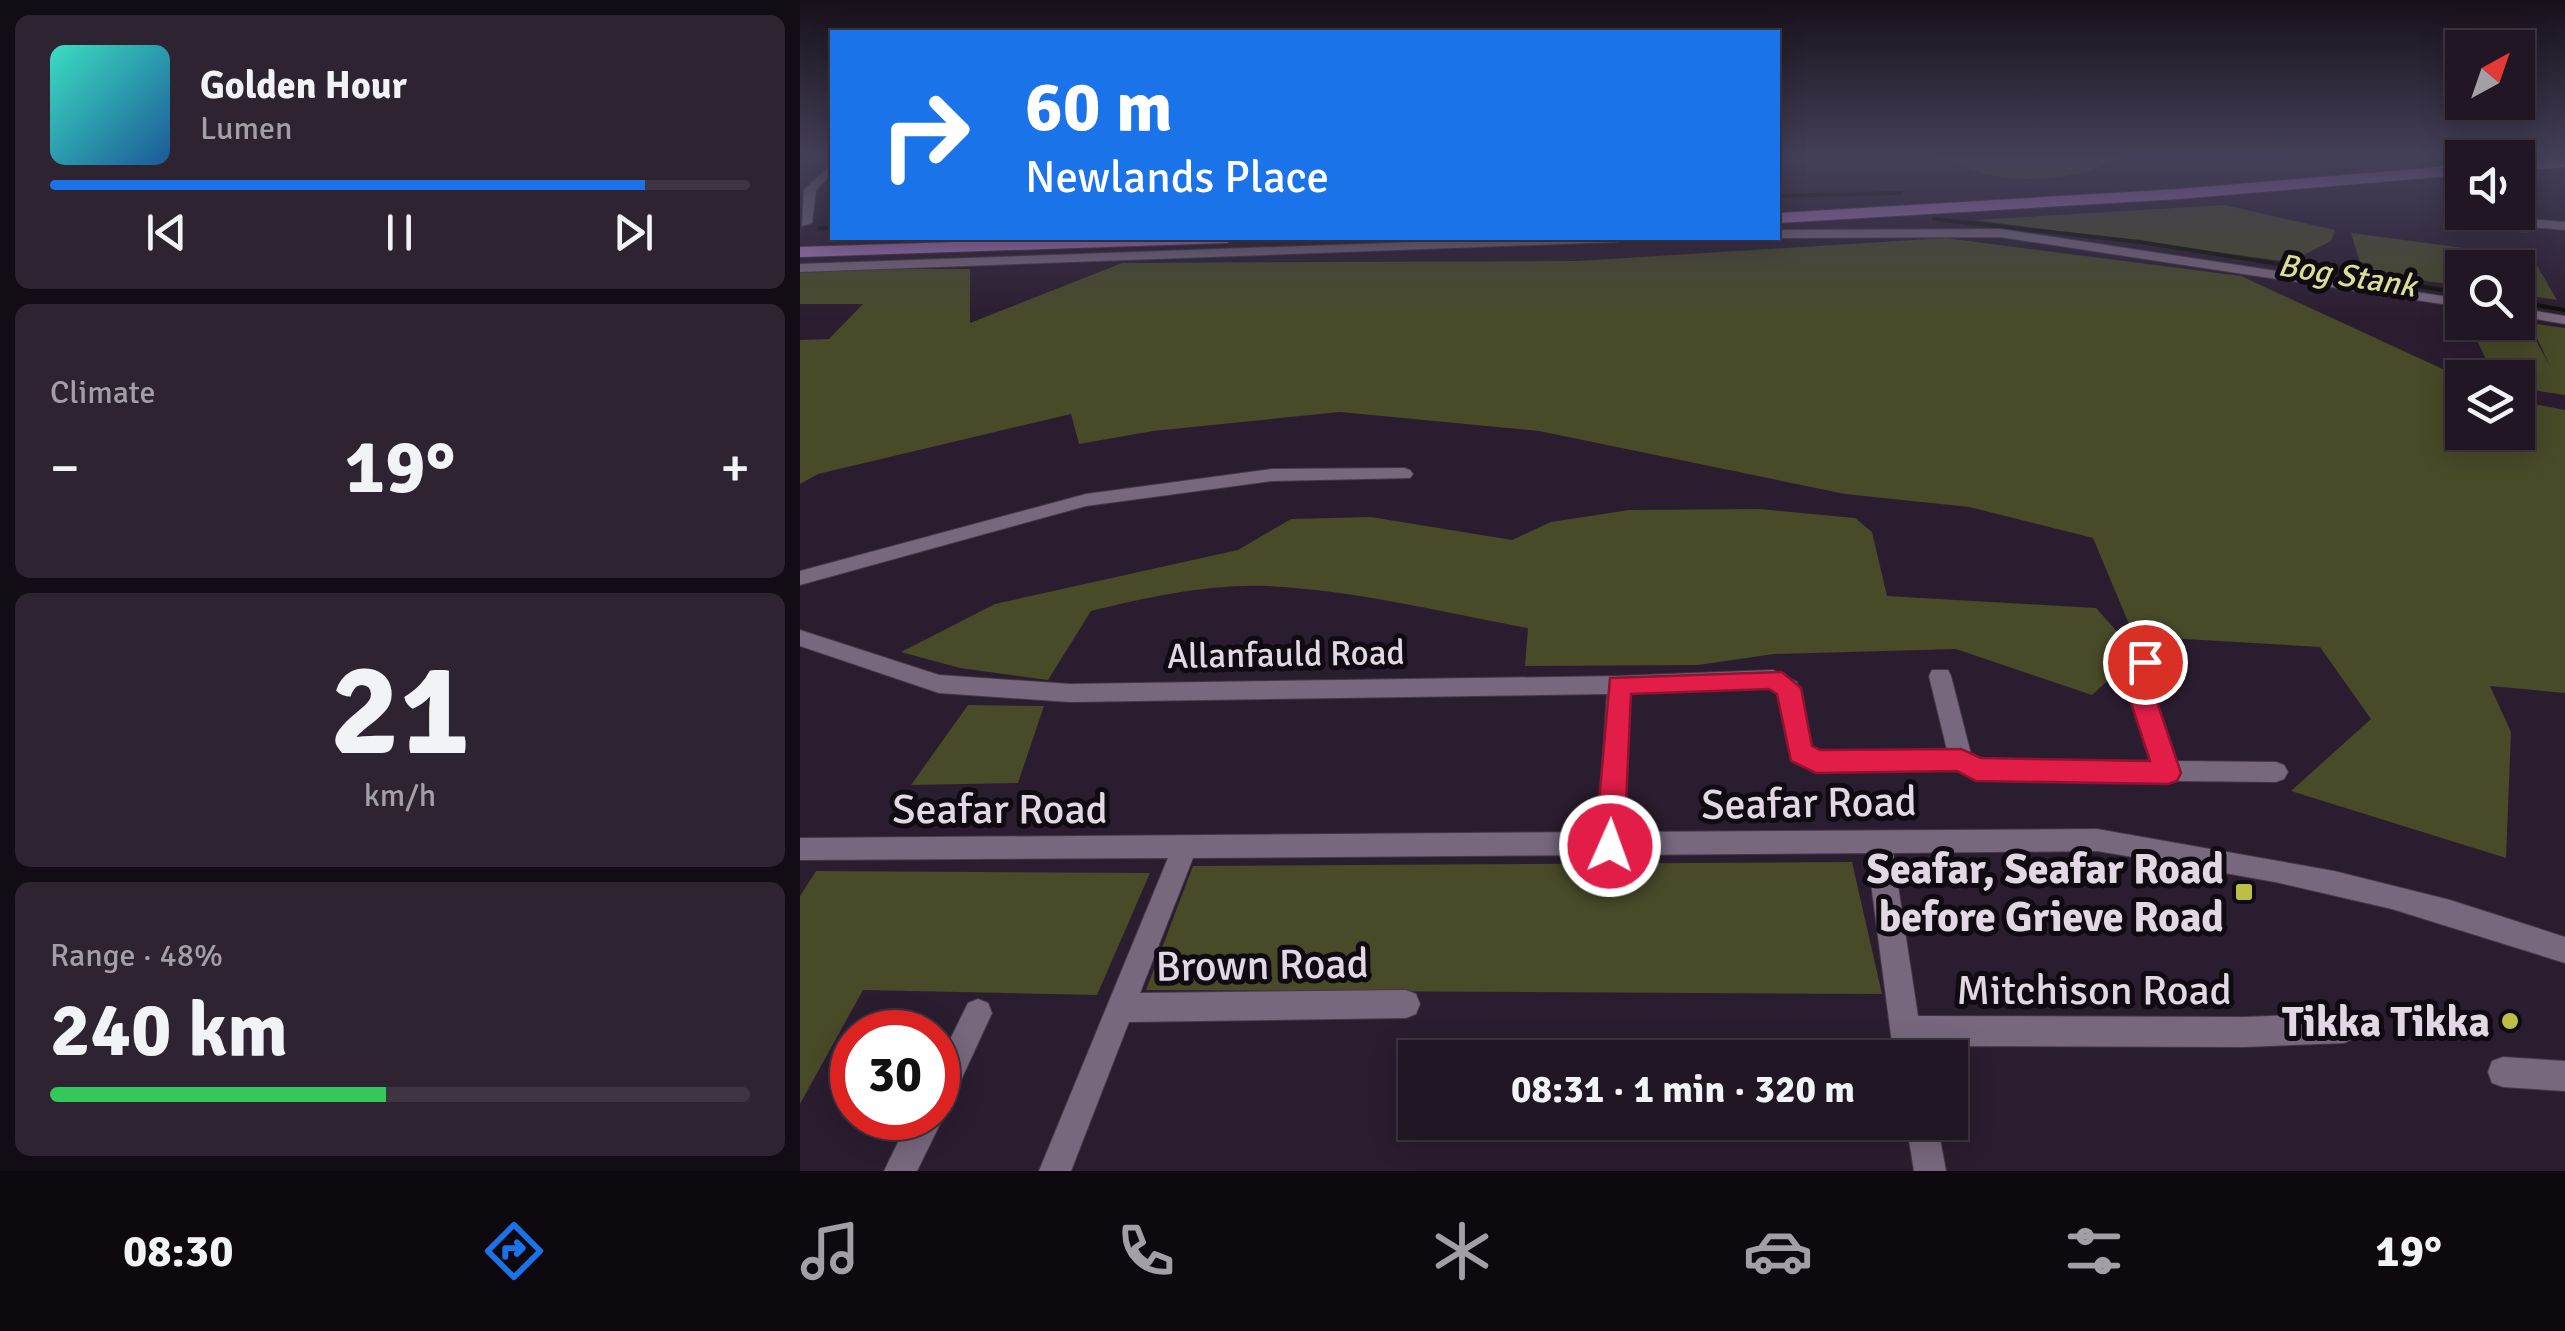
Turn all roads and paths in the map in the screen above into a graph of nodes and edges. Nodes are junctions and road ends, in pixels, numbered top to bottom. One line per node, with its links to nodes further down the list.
1 (1901, 211): 2 (highway)
2 (1780, 218)
3 (2535, 221): 4 (street)
4 (2564, 222)
5 (803, 232): 6 (highway)
6 (830, 234)
7 (1780, 234): 12 (street)
8 (1166, 240): 10 (highway)
9 (1563, 240): 11 (street)
10 (800, 252)
11 (800, 268)
12 (2445, 300)
13 (2535, 315): 14 (street)
14 (2565, 320)
15 (1404, 474): 16 (street)
16 (800, 578)
17 (800, 638): 20 (street, Allanfauld Road)
18 (2145, 662): 23 (street)
19 (1940, 676): 21 (street)
20 (1619, 685): 21 (street, Allanfauld Road); 25 (street)
21 (1961, 760): 23 (street)
22 (2276, 772): 23 (street)
23 (2168, 773)
24 (1878, 839): 25 (street, Seafar Road); 28 (street, Seafar Road); 33 (street)
25 (1610, 846): 26 (street, Seafar Road)
26 (1184, 848): 27 (street, Seafar Road); 30 (street, Brown Road)
27 (804, 855)
28 (2565, 950)
29 (1406, 1004): 30 (street, Brown Road)
30 (1119, 1008): 41 (street, Brown Road)
31 (978, 1013): 35 (street)
32 (2344, 1028): 34 (street, Mitchison Road)
33 (1906, 1040)
34 (1968, 1042)
35 (960, 1050)
36 (2503, 1072): 37 (street)
37 (2565, 1076)
38 (915, 1140): 40 (street)
39 (1924, 1140): 42 (street)
40 (900, 1171)
41 (1055, 1171)
42 (1930, 1171)

